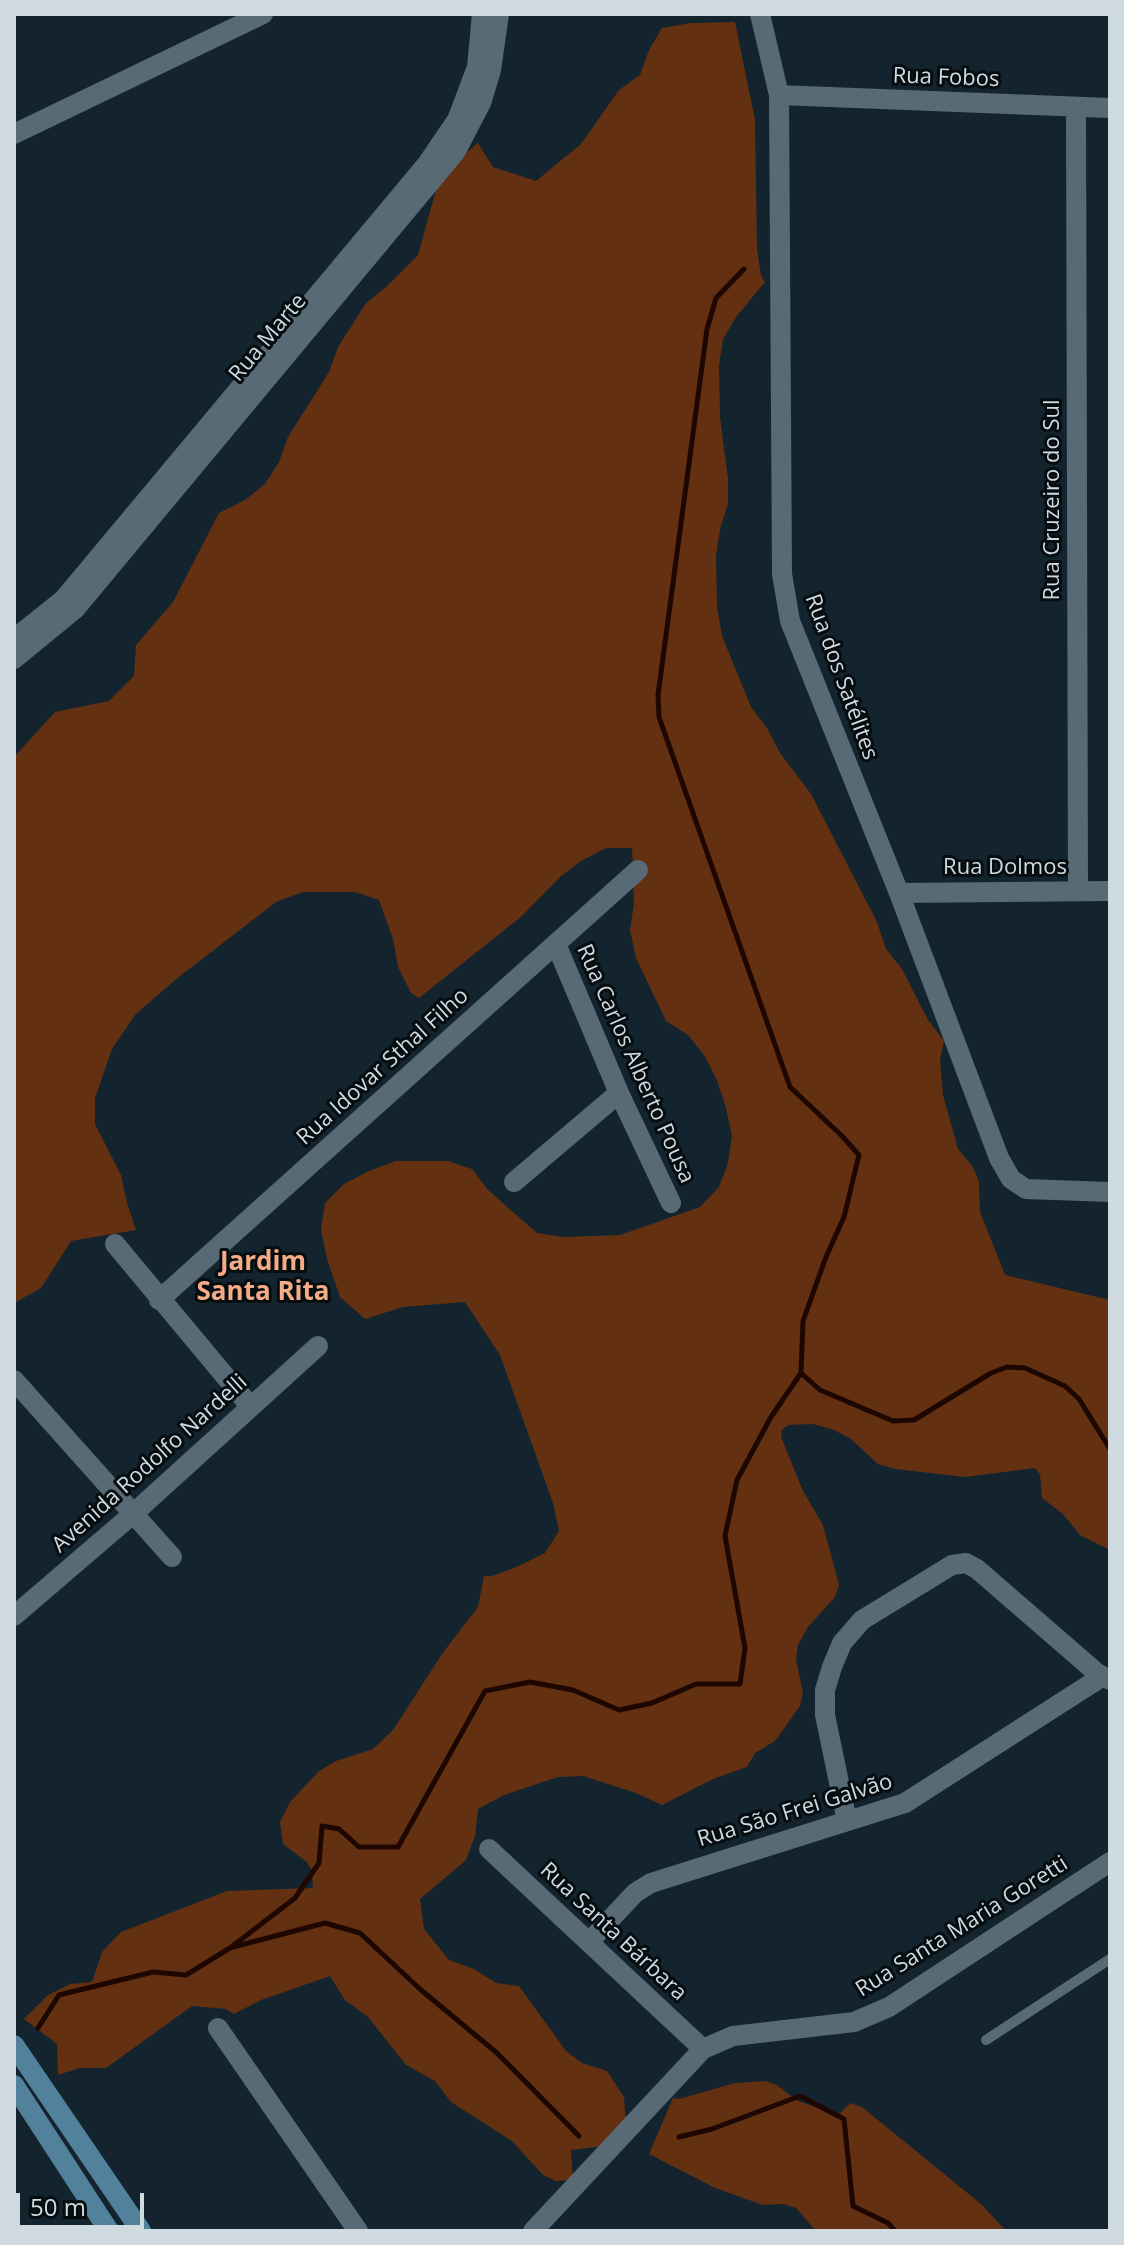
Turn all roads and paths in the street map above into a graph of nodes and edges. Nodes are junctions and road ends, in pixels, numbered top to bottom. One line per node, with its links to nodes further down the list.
1 (263, 14): 8 (street)
2 (482, 14): 9 (street, Rua Marte)
3 (499, 14): 10 (street, Rua Marte)
4 (760, 14): 5 (street, Rua dos Satélites)
5 (779, 95): 6 (street, Rua Fobos); 14 (street, Rua dos Satélites)
6 (1076, 108): 7 (street, Rua Fobos); 12 (street, Rua Cruzeiro do Sul)
7 (1110, 108)
8 (14, 134)
9 (14, 639)
10 (14, 659)
11 (638, 870): 15 (street, Rua Idovar Sthal Filho)
12 (1078, 891): 13 (street, Rua Dolmos); 14 (street, Rua Dolmos)
13 (1110, 891)
14 (899, 893): 18 (street, Rua dos Satélites)
15 (556, 944): 16 (street, Rua Carlos Alberto Pousa); 21 (street, Rua Idovar Sthal Filho)
16 (619, 1093): 17 (street); 19 (street, Rua Carlos Alberto Pousa)
17 (514, 1182)
18 (1110, 1192)
19 (671, 1203)
20 (115, 1244): 21 (street)
21 (159, 1300): 24 (street)
22 (318, 1346): 24 (street, Avenida Rodolfo Nardelli)
23 (14, 1380): 25 (street)
24 (250, 1406): 25 (street, Avenida Rodolfo Nardelli)
25 (134, 1513): 26 (street); 27 (street, Avenida Rodolfo Nardelli)
26 (172, 1557)
27 (14, 1616)
28 (1107, 1678): 29 (street, Rua São Frei Galvão); 29 (street)
29 (847, 1821): 32 (street, Rua São Frei Galvão)
30 (489, 1849): 32 (street, Rua Santa Bárbara)
31 (1110, 1862): 37 (street, Rua Santa Maria Goretti)
32 (589, 1942): 37 (street, Rua Santa Bárbara)
33 (1110, 1959): 35 (lane)
34 (218, 2028): 41 (street)
35 (986, 2040)
36 (14, 2045): 40 (main road)
37 (703, 2049): 42 (street, Rua Santa Maria Goretti)
38 (14, 2085): 39 (main road)
39 (109, 2231)
40 (141, 2231)
41 (358, 2231)
42 (533, 2231)

